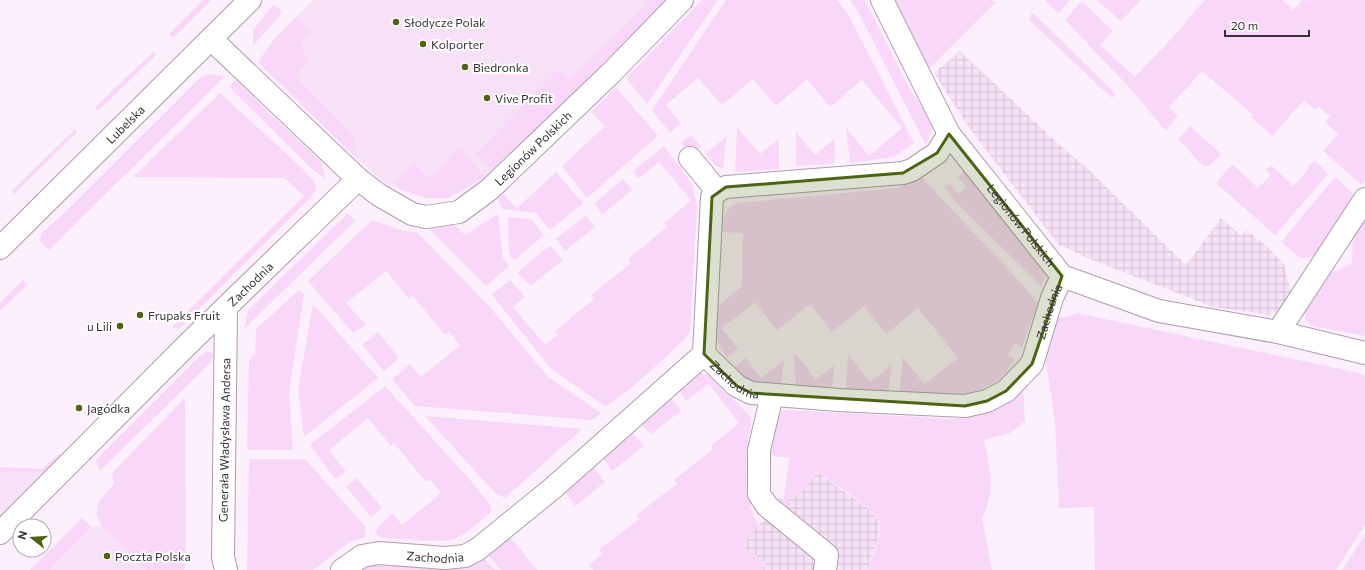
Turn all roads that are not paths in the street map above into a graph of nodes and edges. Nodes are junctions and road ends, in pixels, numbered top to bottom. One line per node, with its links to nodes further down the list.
1 (250, 0): 4 (street, Lubelska)
2 (682, 0): 7 (street, Legionów Polskich)
3 (882, 0): 5 (street, Legionów Polskich)
4 (211, 40): 7 (street); 10 (street, Lubelska)
5 (950, 134): 8 (street); 11 (street, Legionów Polskich)
6 (690, 158): 8 (street)
7 (358, 179): 12 (street, Zachodnia)
8 (717, 191): 15 (street)
9 (1365, 199): 13 (street)
10 (0, 248)
11 (1062, 276): 13 (street, Legionów Polskich); 16 (street, Zachodnia)
12 (226, 309): 17 (street, Zachodnia); 18 (street, Generała Władysława Andersa)
13 (1278, 332): 14 (street, Legionów Polskich)
14 (1365, 353)
15 (704, 354): 16 (street, Zachodnia); 19 (street, Zachodnia)
16 (772, 395): 20 (street)
17 (0, 533)
18 (226, 570)
19 (342, 570)
20 (825, 570)

